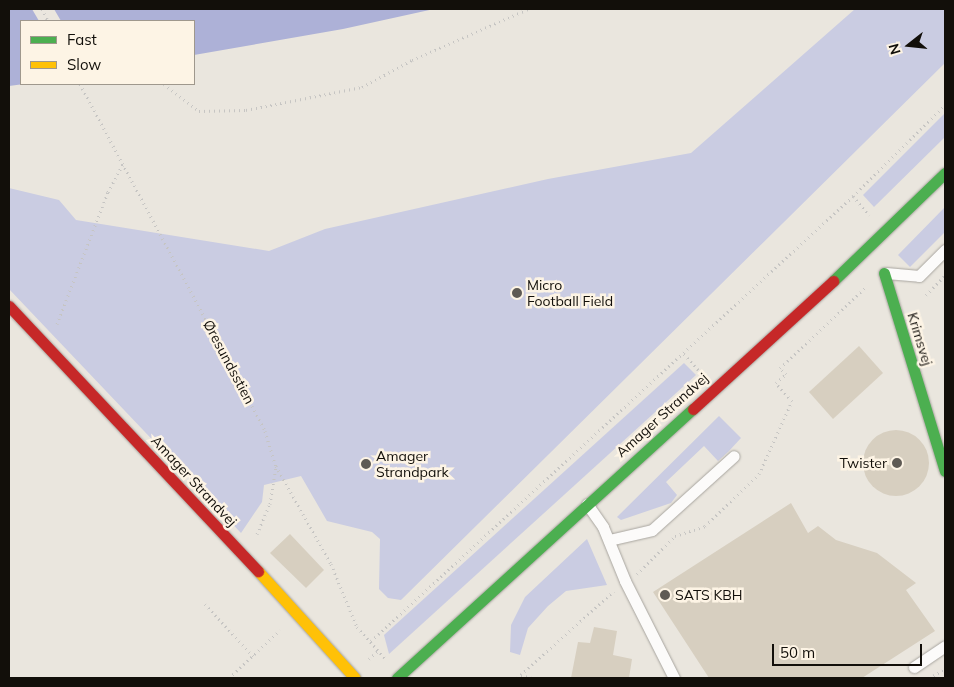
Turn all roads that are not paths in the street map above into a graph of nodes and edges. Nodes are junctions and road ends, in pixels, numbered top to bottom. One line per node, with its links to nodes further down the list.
1 (945, 173): 3 (street, Amager Strandvej)
2 (945, 250): 4 (lane)
3 (864, 252): 4 (lane); 8 (street, Amager Strandvej)
4 (884, 273): 7 (street, Krimsvej)
5 (9, 306): 12 (street, Amager Strandvej)
6 (734, 456): 9 (lane)
7 (945, 471)
8 (587, 503): 9 (lane); 13 (street, Amager Strandvej)
9 (609, 540): 14 (lane)
10 (945, 646): 11 (lane)
11 (914, 667)
12 (355, 678)
13 (398, 678)
14 (674, 678)

